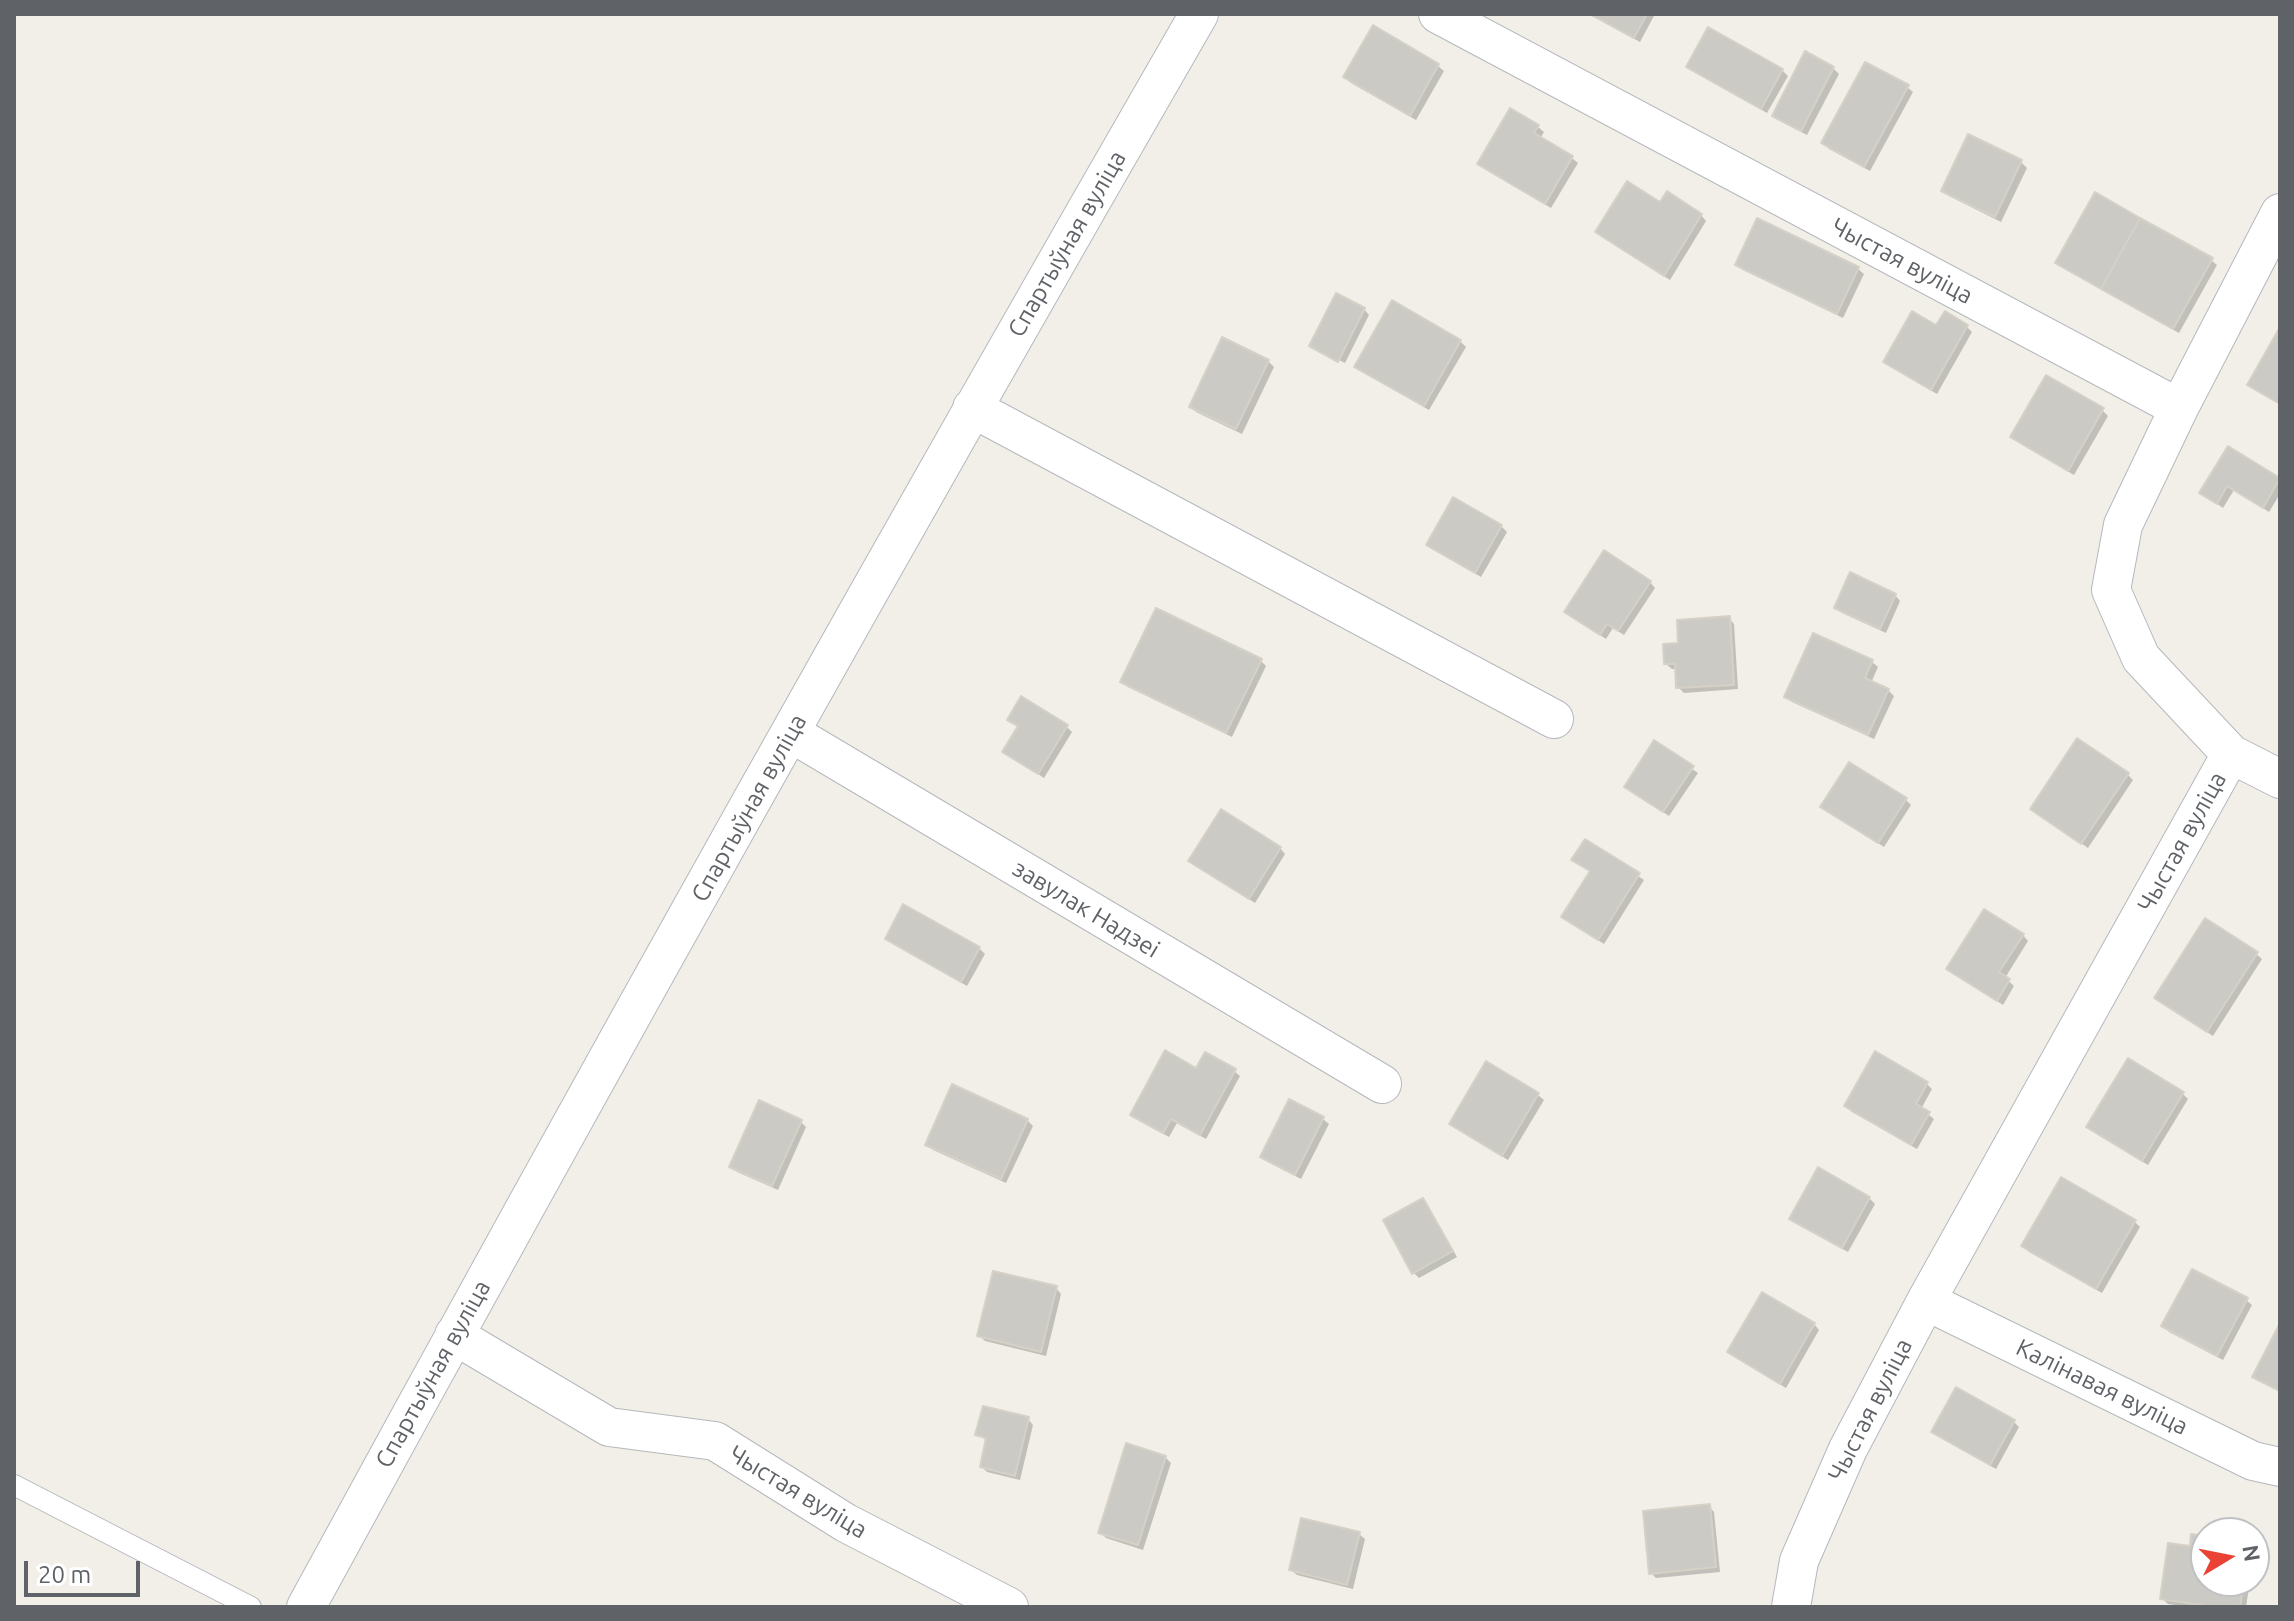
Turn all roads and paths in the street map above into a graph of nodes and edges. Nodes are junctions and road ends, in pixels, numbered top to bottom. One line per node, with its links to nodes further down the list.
1 (1199, 14): 4 (street, Спартыўная вуліца)
2 (1438, 14): 5 (street, Чыстая вуліца)
3 (2280, 213): 5 (street)
4 (972, 408): 6 (street); 7 (street, Спартыўная вуліца)
5 (2179, 408): 8 (street, Чыстая вуліца)
6 (1554, 719)
7 (791, 733): 10 (street, завулак Надзеі); 12 (street, Спартыўная вуліца)
8 (2231, 754): 9 (street); 11 (street, Чыстая вуліца)
9 (2280, 779)
10 (1382, 1084)
11 (1926, 1301): 13 (street, Калінавая вуліца); 18 (street, Чыстая вуліца)
12 (454, 1335): 16 (street, Спартыўная вуліца); 17 (street, Чыстая вуліца)
13 (2280, 1467)
14 (14, 1485): 15 (lane)
15 (251, 1607)
16 (306, 1607)
17 (1009, 1607)
18 (1791, 1607)

